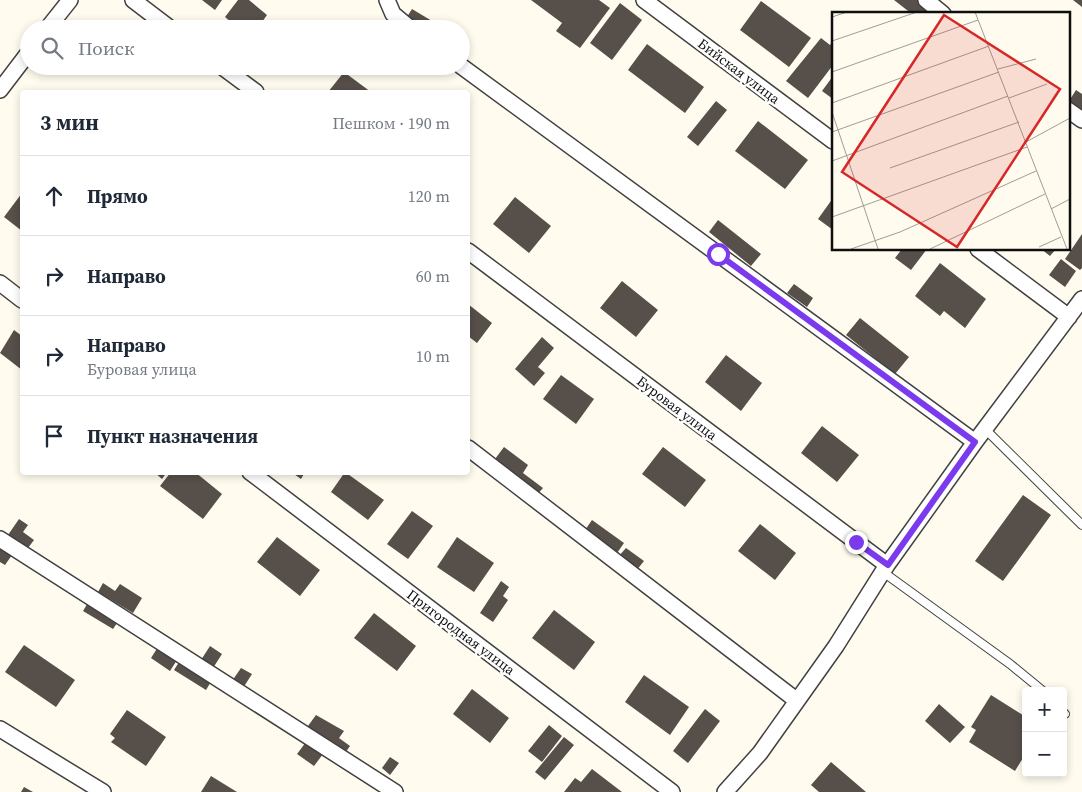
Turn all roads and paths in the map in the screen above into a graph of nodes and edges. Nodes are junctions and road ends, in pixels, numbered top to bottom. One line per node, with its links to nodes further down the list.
1 (70, 0): 7 (street)
2 (133, 0): 8 (street)
3 (387, 0): 9 (street)
4 (644, 0): 17 (street, Бийская улица)
5 (926, 0): 6 (street)
6 (941, 12)
7 (54, 20)
8 (159, 20)
9 (400, 20)
10 (20, 64): 13 (street)
11 (470, 73): 25 (street)
12 (233, 75): 14 (street)
13 (0, 90)
14 (253, 90)
15 (1070, 111): 16 (street)
16 (1082, 120)
17 (832, 140)
18 (979, 250): 23 (street)
19 (470, 253): 30 (street, Буровая улица)
20 (0, 283): 21 (street)
21 (20, 298)
22 (1082, 299): 23 (street)
23 (1069, 317): 24 (street)
24 (985, 429): 25 (street); 28 (lane)
25 (975, 442): 30 (street)
26 (470, 450): 32 (street)
27 (254, 475): 36 (street, Пригородная улица)
28 (1082, 524)
29 (0, 539): 35 (street)
30 (885, 569): 31 (lane); 32 (street)
31 (1038, 687)
32 (796, 700): 37 (street)
33 (0, 729): 34 (street)
34 (103, 792)
35 (395, 792)
36 (672, 792)
37 (725, 792)

